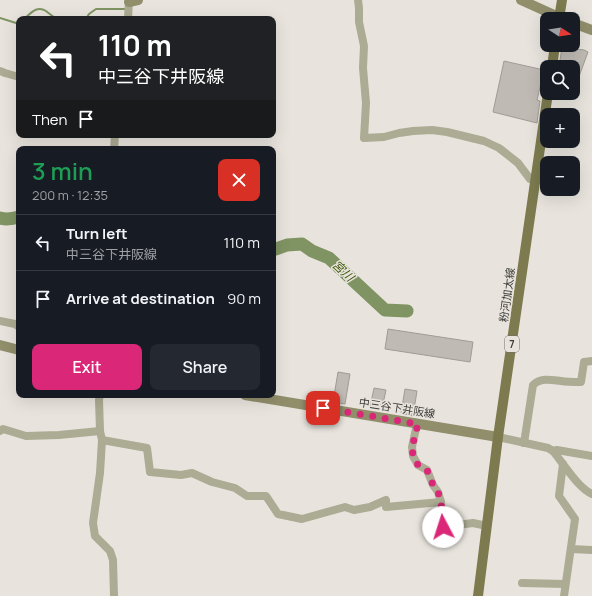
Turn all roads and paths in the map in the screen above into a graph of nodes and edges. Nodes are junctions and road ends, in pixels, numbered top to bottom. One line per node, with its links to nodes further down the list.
1 (358, 0): 13 (street)
2 (521, 0): 5 (main road)
3 (562, 0): 6 (main road)
4 (132, 1): 7 (street)
5 (546, 12)
6 (561, 12)
7 (129, 16)
8 (580, 26): 9 (main road)
9 (592, 30)
10 (0, 71): 11 (street)
11 (16, 76)
12 (547, 100): 13 (main road, 粉河加太線 / 7)
13 (536, 180): 24 (main road, 粉河加太線 / 7)
14 (0, 321): 15 (street)
15 (16, 325)
16 (0, 345): 17 (main road)
17 (16, 349)
18 (592, 361): 26 (street)
19 (99, 398): 23 (street)
20 (263, 398): 21 (main road, 中三谷下井阪線)
21 (418, 424): 24 (main road, 中三谷下井阪線); 31 (street)
22 (0, 431): 23 (street)
23 (100, 431): 25 (street)
24 (498, 437): 26 (street); 32 (main road, 粉河加太線 / 7)
25 (102, 440): 31 (street); 37 (street)
26 (524, 443): 27 (street)
27 (553, 451): 28 (street); 29 (street)
28 (592, 456)
29 (563, 464): 30 (street); 33 (street)
30 (592, 494)
31 (441, 502): 32 (street)
32 (487, 526): 38 (main road, 粉河加太線 / 7)
33 (571, 548): 34 (street); 36 (street)
34 (592, 550)
35 (522, 583): 36 (street)
36 (565, 584): 39 (street)
37 (114, 596)
38 (478, 596)
39 (564, 596)

